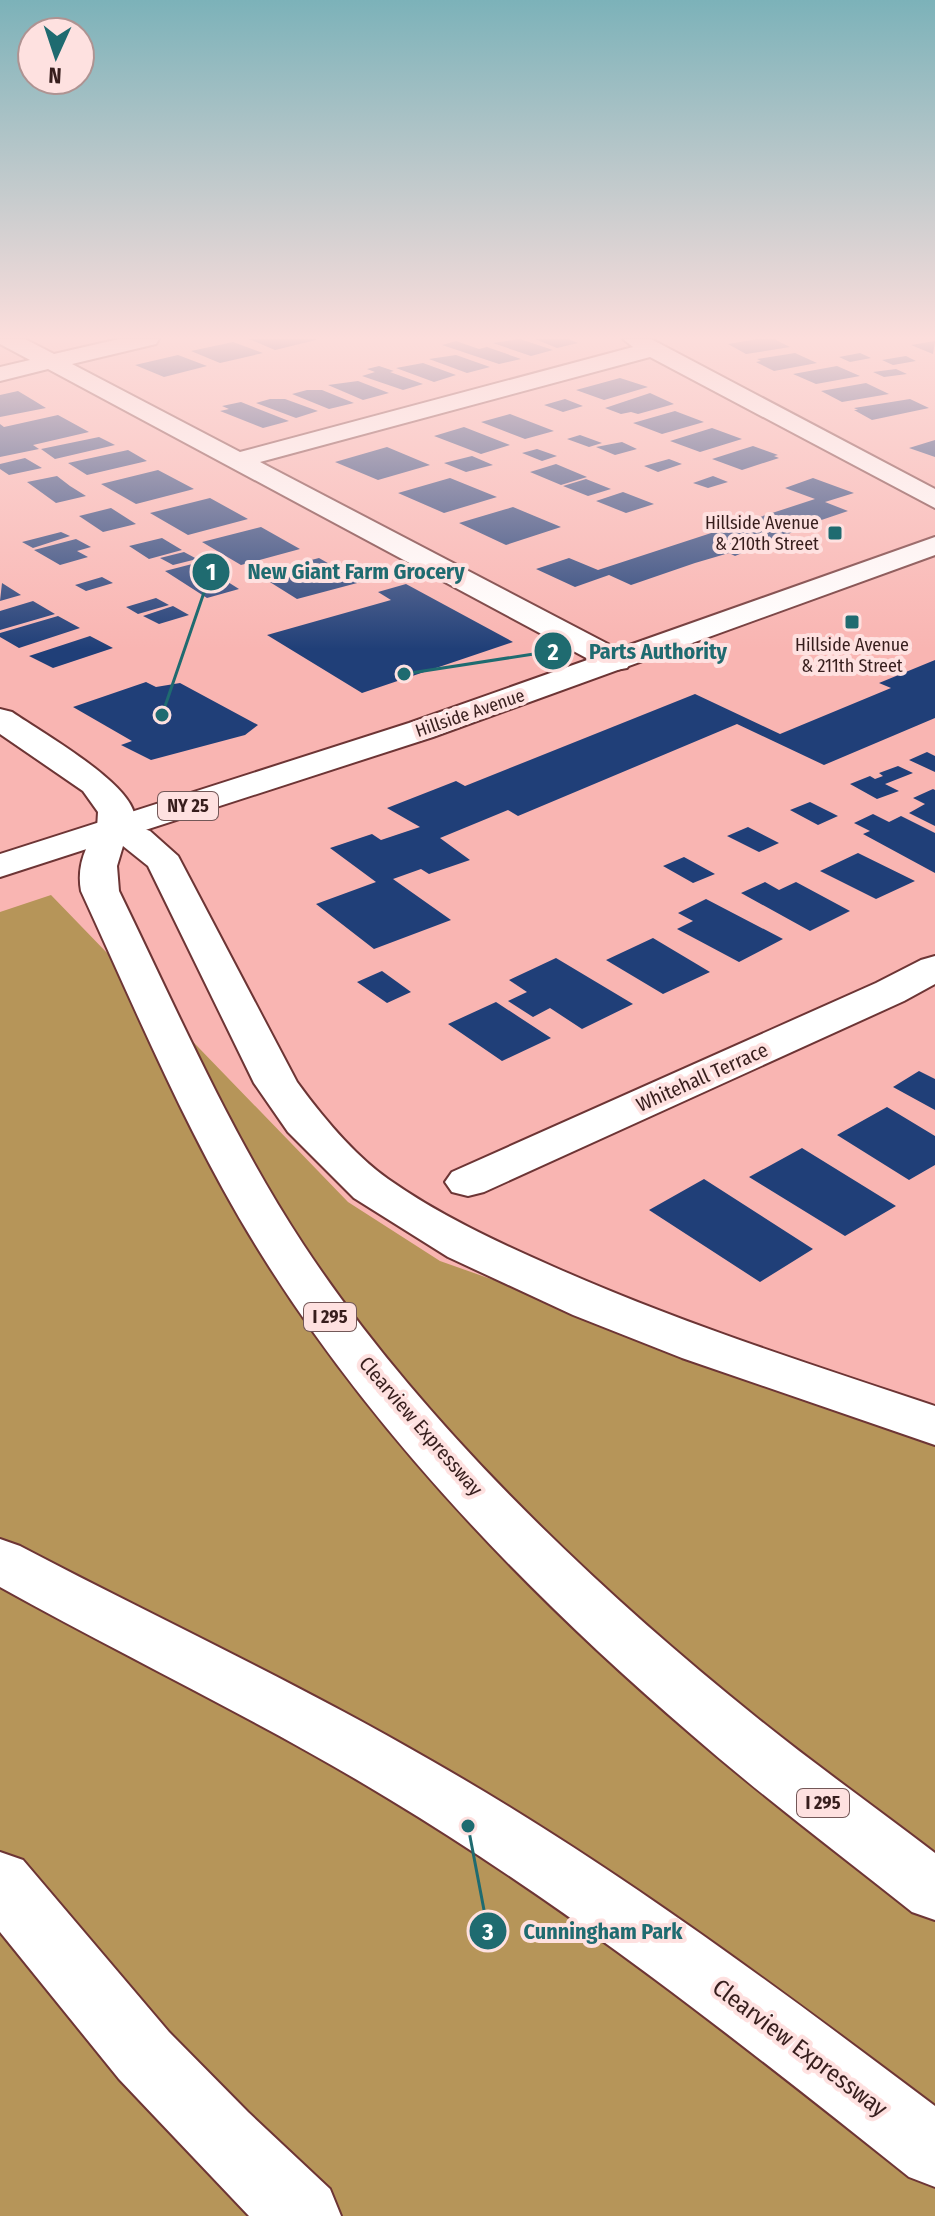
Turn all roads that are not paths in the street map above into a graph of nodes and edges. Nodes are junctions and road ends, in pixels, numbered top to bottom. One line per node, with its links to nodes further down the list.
1 (204, 442): 4 (main road)
2 (300, 442): 4 (main road)
3 (828, 442): 5 (main road)
4 (238, 460): 7 (main road)
5 (935, 500)
6 (935, 545): 7 (main road, Hillside Avenue / NY 25)
7 (616, 661): 9 (main road, Hillside Avenue / NY 25)
8 (0, 719): 9 (main road)
9 (115, 829): 10 (main road, Hillside Avenue / NY 25); 13 (main road); 18 (main road, Clearview Expressway / I 295)
10 (0, 866)
11 (935, 968): 12 (main road, Whitehall Terrace)
12 (468, 1182)
13 (700, 1346): 14 (main road); 15 (main road)
14 (935, 1426)
15 (935, 1439)
16 (0, 1561): 19 (main road, Clearview Expressway)
17 (0, 1881): 20 (main road)
18 (935, 1891)
19 (935, 2151)
20 (303, 2216)

